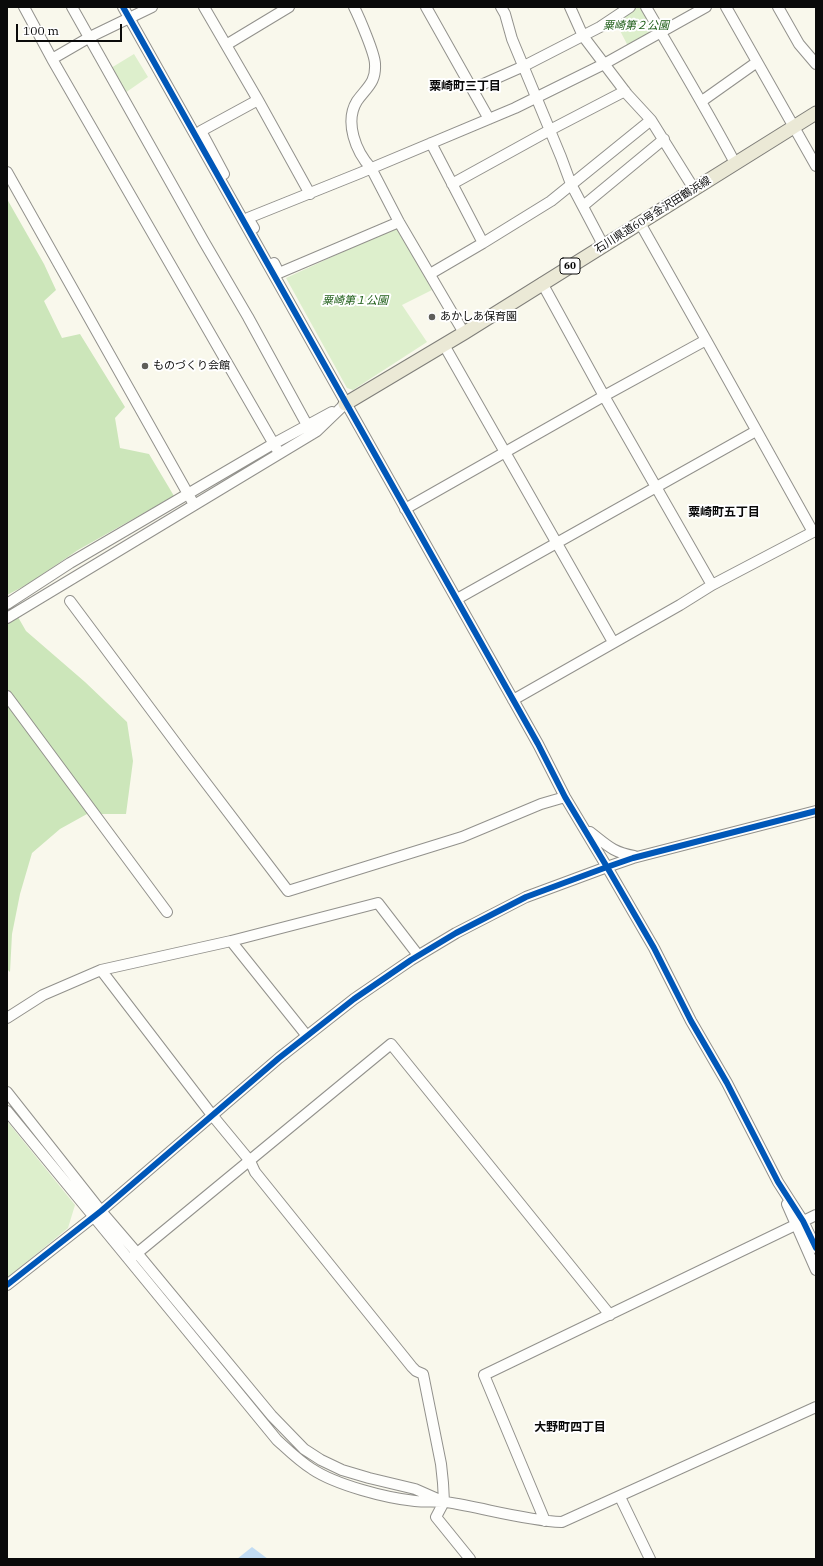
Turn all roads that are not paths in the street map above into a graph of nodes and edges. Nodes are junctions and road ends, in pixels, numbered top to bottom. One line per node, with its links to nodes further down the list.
1 (24, 7): 21 (street)
2 (72, 7): 19 (street)
3 (123, 7): 16 (street)
4 (152, 7): 16 (street)
5 (289, 7): 20 (street)
6 (354, 7): 40 (street)
7 (426, 7): 26 (street)
8 (502, 7): 25 (street)
9 (570, 7): 18 (street)
10 (630, 7): 18 (street)
11 (646, 7): 17 (street)
12 (706, 7): 17 (street)
13 (726, 7): 22 (street)
14 (778, 7): 24 (street)
15 (205, 8): 20 (street)
16 (133, 13): 19 (street); 58 (street)
17 (661, 33): 23 (street); 30 (street)
18 (583, 36): 23 (street); 25 (street)
19 (90, 37): 21 (street); 59 (street)
20 (226, 44): 29 (street)
21 (52, 59): 61 (street)
22 (757, 62): 30 (street); 34 (street)
23 (604, 64): 27 (street); 28 (street)
24 (816, 64)
25 (524, 66): 26 (street); 28 (street)
26 (472, 89): 32 (street)
27 (625, 91): 33 (street); 35 (street)
28 (537, 98): 32 (street); 35 (street)
29 (258, 100): 45 (street); 47 (street)
30 (702, 101): 38 (street)
31 (816, 113): 34 (main road, 石川県道60号金沢田鶴浜線 / 60)
32 (489, 119): 37 (street)
33 (651, 120): 36 (street); 43 (street)
34 (794, 127): 38 (main road, 石川県道60号金沢田鶴浜線 / 60); 39 (street)
35 (550, 130): 42 (street); 43 (street)
36 (664, 139): 44 (street); 46 (street)
37 (431, 143): 40 (street); 42 (street)
38 (735, 163): 44 (main road, 石川県道60号金沢田鶴浜線 / 60)
39 (816, 166)
40 (371, 168): 45 (street); 48 (street)
41 (7, 172): 65 (street)
42 (452, 184): 50 (street)
43 (571, 184): 46 (street); 50 (street)
44 (694, 189): 49 (main road, 石川県道60号金沢田鶴浜線 / 60)
45 (310, 194): 47 (street)
46 (583, 206): 51 (street)
47 (248, 218): 48 (street)
48 (399, 222): 52 (street)
49 (640, 223): 51 (main road, 石川県道60号金沢田鶴浜線 / 60); 55 (street)
50 (483, 243): 52 (street)
51 (602, 247): 53 (main road, 石川県道60号金沢田鶴浜線 / 60)
52 (430, 274): 54 (street)
53 (542, 283): 54 (main road, 石川県道60号金沢田鶴浜線 / 60); 57 (street)
54 (464, 333): 56 (main road, 石川県道60号金沢田鶴浜線 / 60)
55 (706, 340): 57 (street); 60 (street)
56 (444, 344): 58 (main road, 石川県道60号金沢田鶴浜線 / 60); 63 (street)
57 (604, 396): 63 (street); 64 (street)
58 (345, 404): 59 (street); 67 (street)
59 (310, 430): 61 (street); 62 (street)
60 (756, 431): 64 (street); 69 (street)
61 (273, 444): 62 (street); 65 (street)
62 (279, 453): 66 (street)
63 (505, 453): 67 (street); 68 (street)
64 (656, 487): 68 (street); 69 (street)
65 (188, 495): 66 (street); 72 (street)
66 (194, 504): 73 (street)
67 (405, 509): 70 (street)
68 (557, 543): 70 (street); 74 (street)
69 (712, 585): 74 (street)
70 (457, 599): 76 (street)
71 (70, 601): 77 (street)
72 (7, 604)
73 (7, 618)
74 (613, 642): 76 (street)
75 (7, 696): 82 (street)
76 (513, 700): 77 (street)
77 (565, 796): 79 (street)
78 (816, 811): 80 (street)
79 (585, 828): 80 (street); 81 (street)
80 (638, 856): 81 (street)
81 (607, 867): 84 (street); 94 (street)
82 (168, 912)
83 (231, 941): 84 (street); 85 (street); 87 (street)
84 (418, 955): 87 (street)
85 (101, 970): 86 (street); 90 (street)
86 (7, 1018)
87 (307, 1036): 90 (street)
88 (7, 1092): 92 (street)
89 (7, 1111): 92 (street)
90 (212, 1115): 91 (street); 92 (street)
91 (250, 1161): 96 (street); 99 (street); 102 (street)
92 (97, 1214): 96 (street); 98 (street)
93 (816, 1215): 94 (street)
94 (799, 1223): 95 (street); 97 (street); 99 (street)
95 (816, 1248)
96 (134, 1256): 102 (street)
97 (816, 1270)
98 (7, 1285)
99 (610, 1315): 103 (street)
100 (816, 1407): 101 (street)
101 (620, 1497): 103 (street); 105 (street)
102 (444, 1502): 103 (street); 104 (street)
103 (545, 1521)
104 (470, 1559)
105 (650, 1559)

